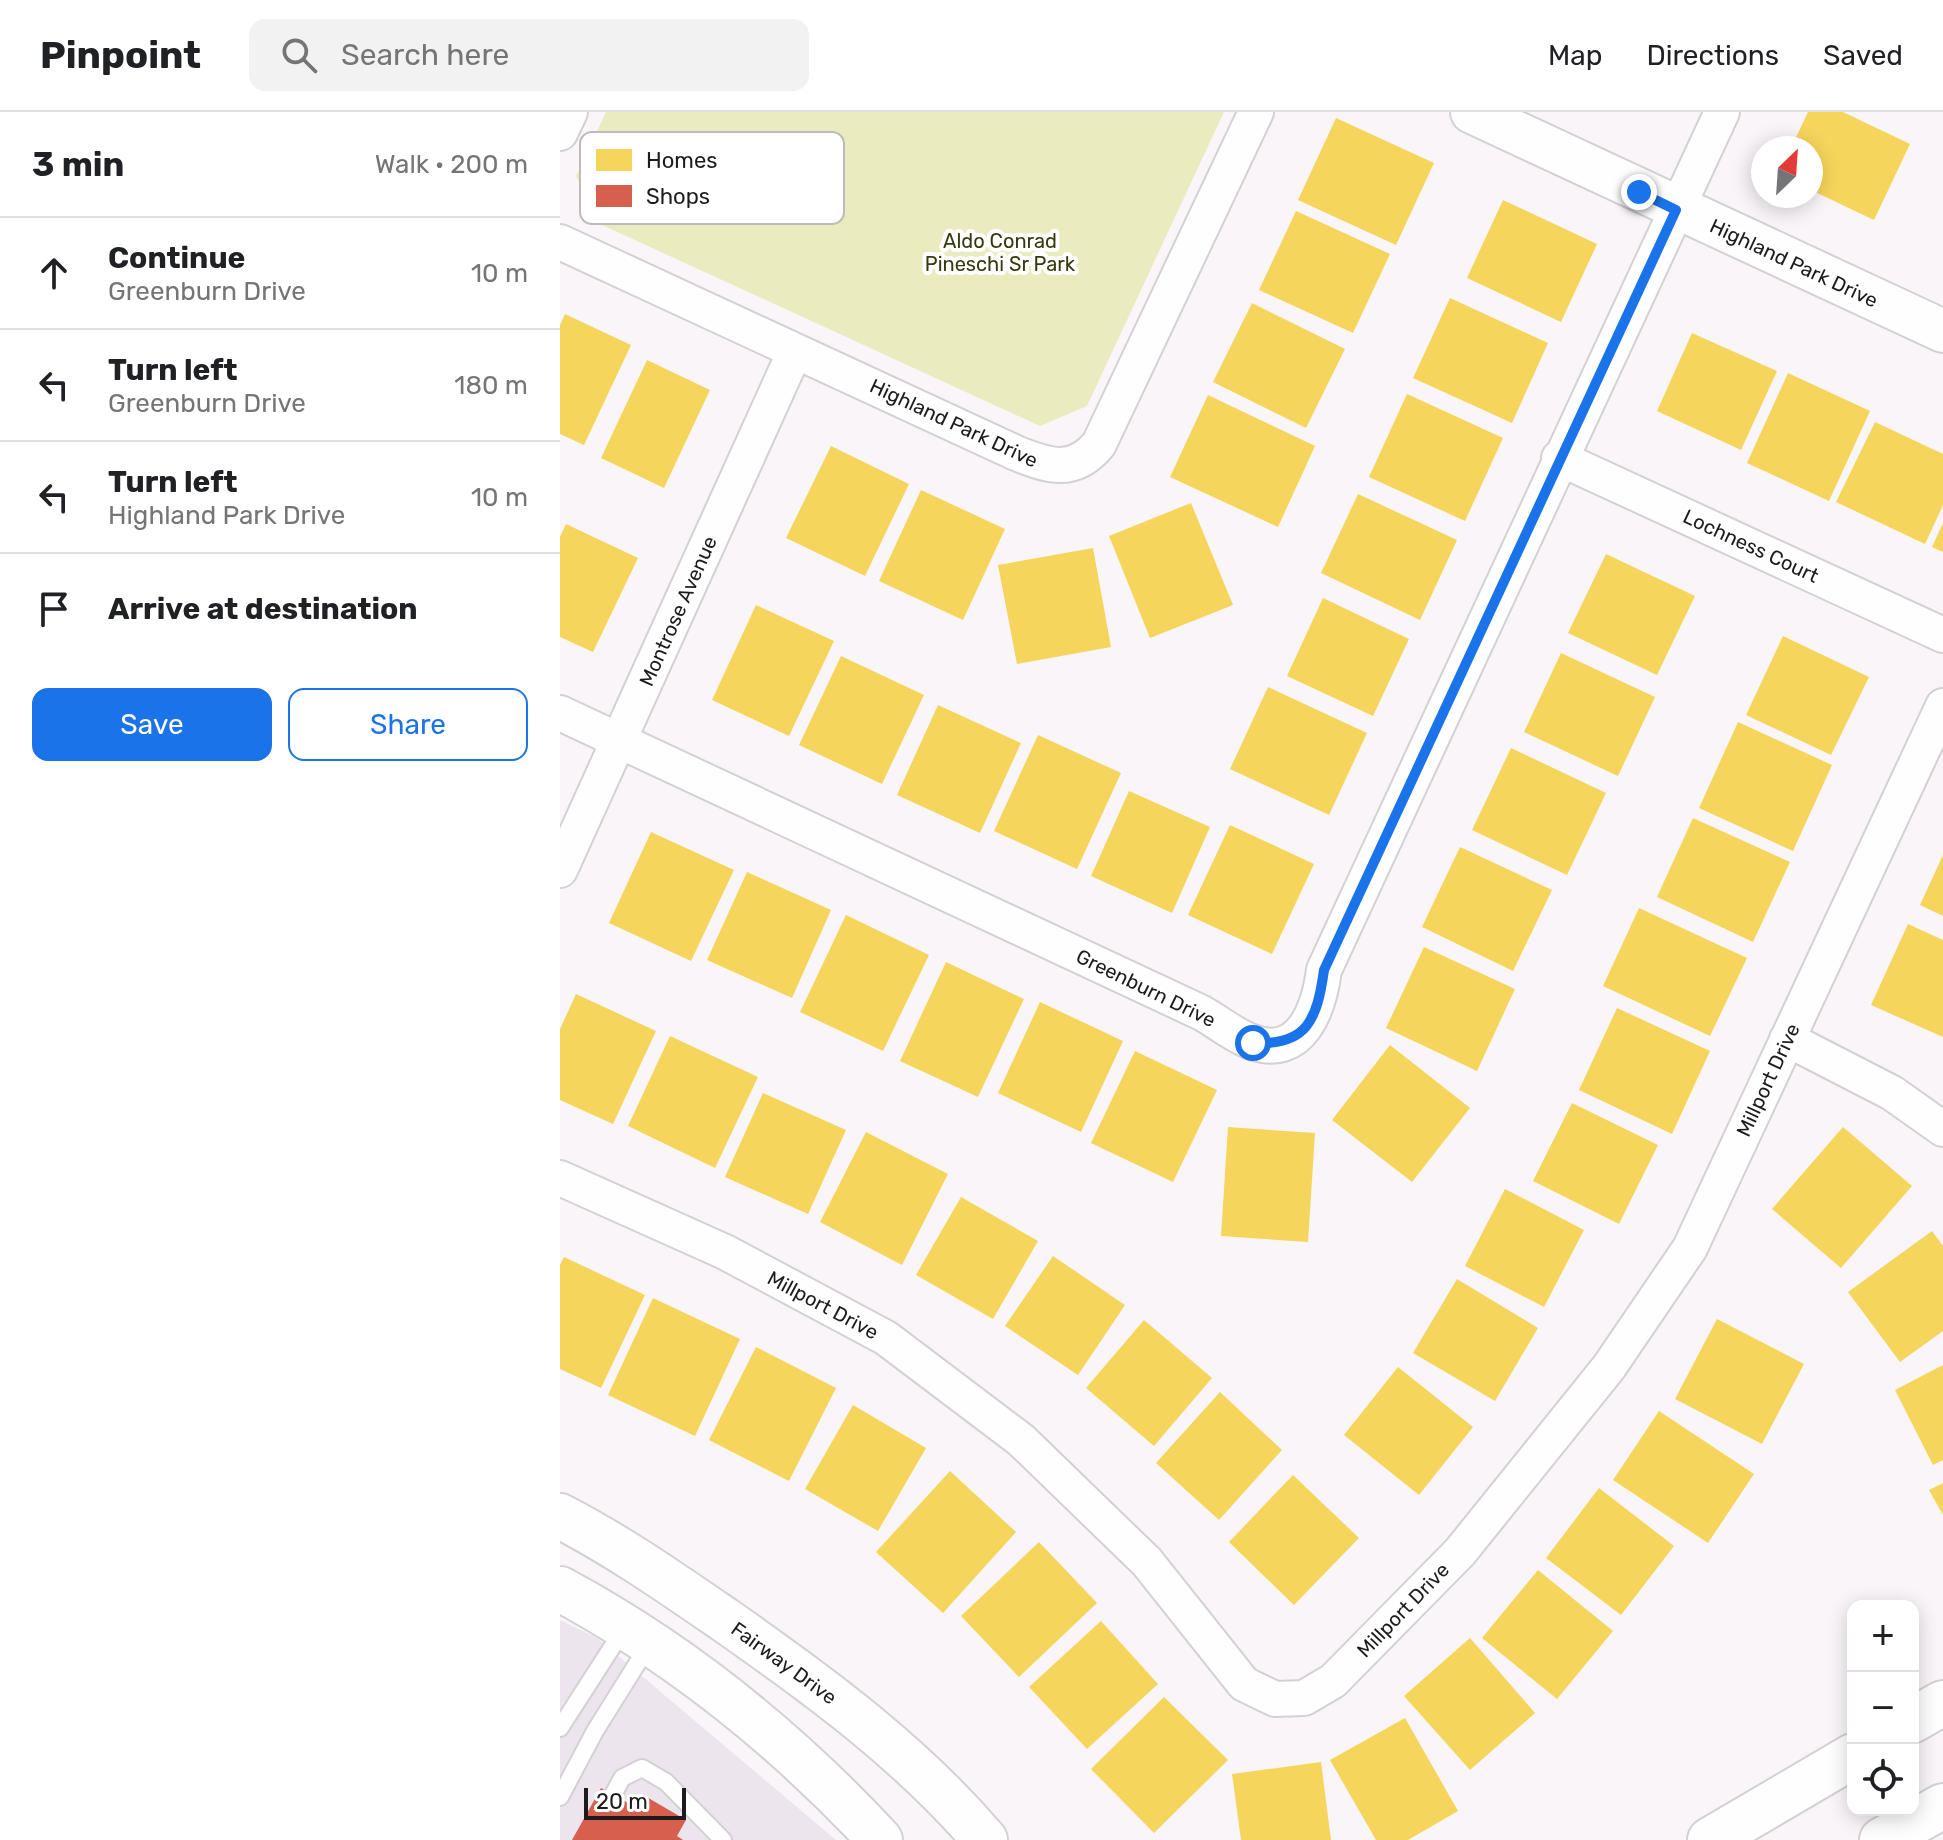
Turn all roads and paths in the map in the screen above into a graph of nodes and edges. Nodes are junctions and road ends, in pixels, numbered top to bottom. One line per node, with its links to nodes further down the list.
1 (570, 112): 5 (street)
2 (1256, 112): 9 (street, Highland Park Drive)
3 (1472, 112): 6 (street, Highland Park Drive)
4 (1722, 112): 6 (street, Greenburn Drive)
5 (560, 133)
6 (1676, 210): 8 (street, Highland Park Drive); 10 (street, Greenburn Drive)
7 (560, 242): 9 (street, Highland Park Drive)
8 (1943, 331)
9 (795, 351): 14 (street, Montrose Avenue)
10 (1559, 458): 11 (street, Lochness Court); 14 (street, Greenburn Drive)
11 (1943, 635)
12 (1943, 706): 16 (street, Millport Drive)
13 (560, 713): 14 (street, Greenburn Drive)
14 (620, 740): 15 (street, Montrose Avenue)
15 (560, 870)
16 (1787, 1039): 17 (street); 18 (street, Millport Drive)
17 (1943, 1129)
18 (560, 1178)
19 (560, 1516): 31 (main road, Fairway Drive)
20 (560, 1589): 21 (main road)
21 (638, 1634): 24 (lane); 27 (lane); 30 (main road)
22 (1943, 1703): 23 (main road)
23 (1919, 1717)
24 (560, 1728)
25 (1847, 1760): 32 (main road)
26 (613, 1795): 29 (lane)
27 (560, 1797)
28 (1943, 1806): 33 (main road)
29 (723, 1840)
30 (880, 1840)
31 (985, 1840)
32 (1710, 1840)
33 (1882, 1840)

